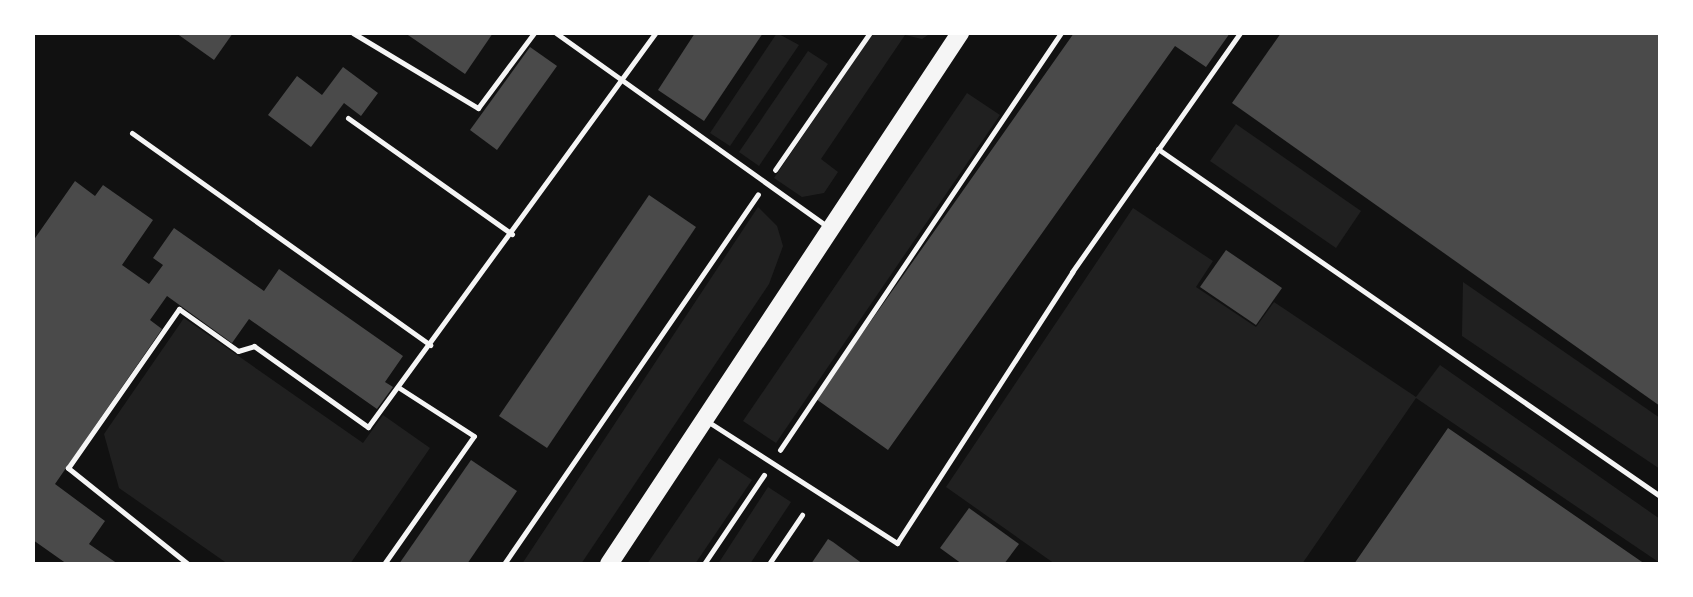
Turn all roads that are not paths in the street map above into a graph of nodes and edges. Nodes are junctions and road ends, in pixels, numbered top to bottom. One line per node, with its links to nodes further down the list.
1 (353, 33): 2 (lane)
2 (534, 33)
3 (556, 33): 7 (lane)
4 (655, 33): 7 (lane)
5 (960, 33): 11 (main road)
6 (1240, 33): 10 (lane)
7 (621, 82): 11 (lane); 12 (lane)
8 (348, 118): 12 (lane)
9 (132, 134): 13 (lane)
10 (1157, 149): 15 (lane); 16 (lane)
11 (832, 230): 15 (main road)
12 (512, 234): 13 (lane)
13 (430, 345): 14 (lane)
14 (398, 387): 17 (lane); 18 (lane)
15 (704, 420): 19 (main road)
16 (1660, 496)
17 (188, 564)
18 (384, 564)
19 (609, 564)

